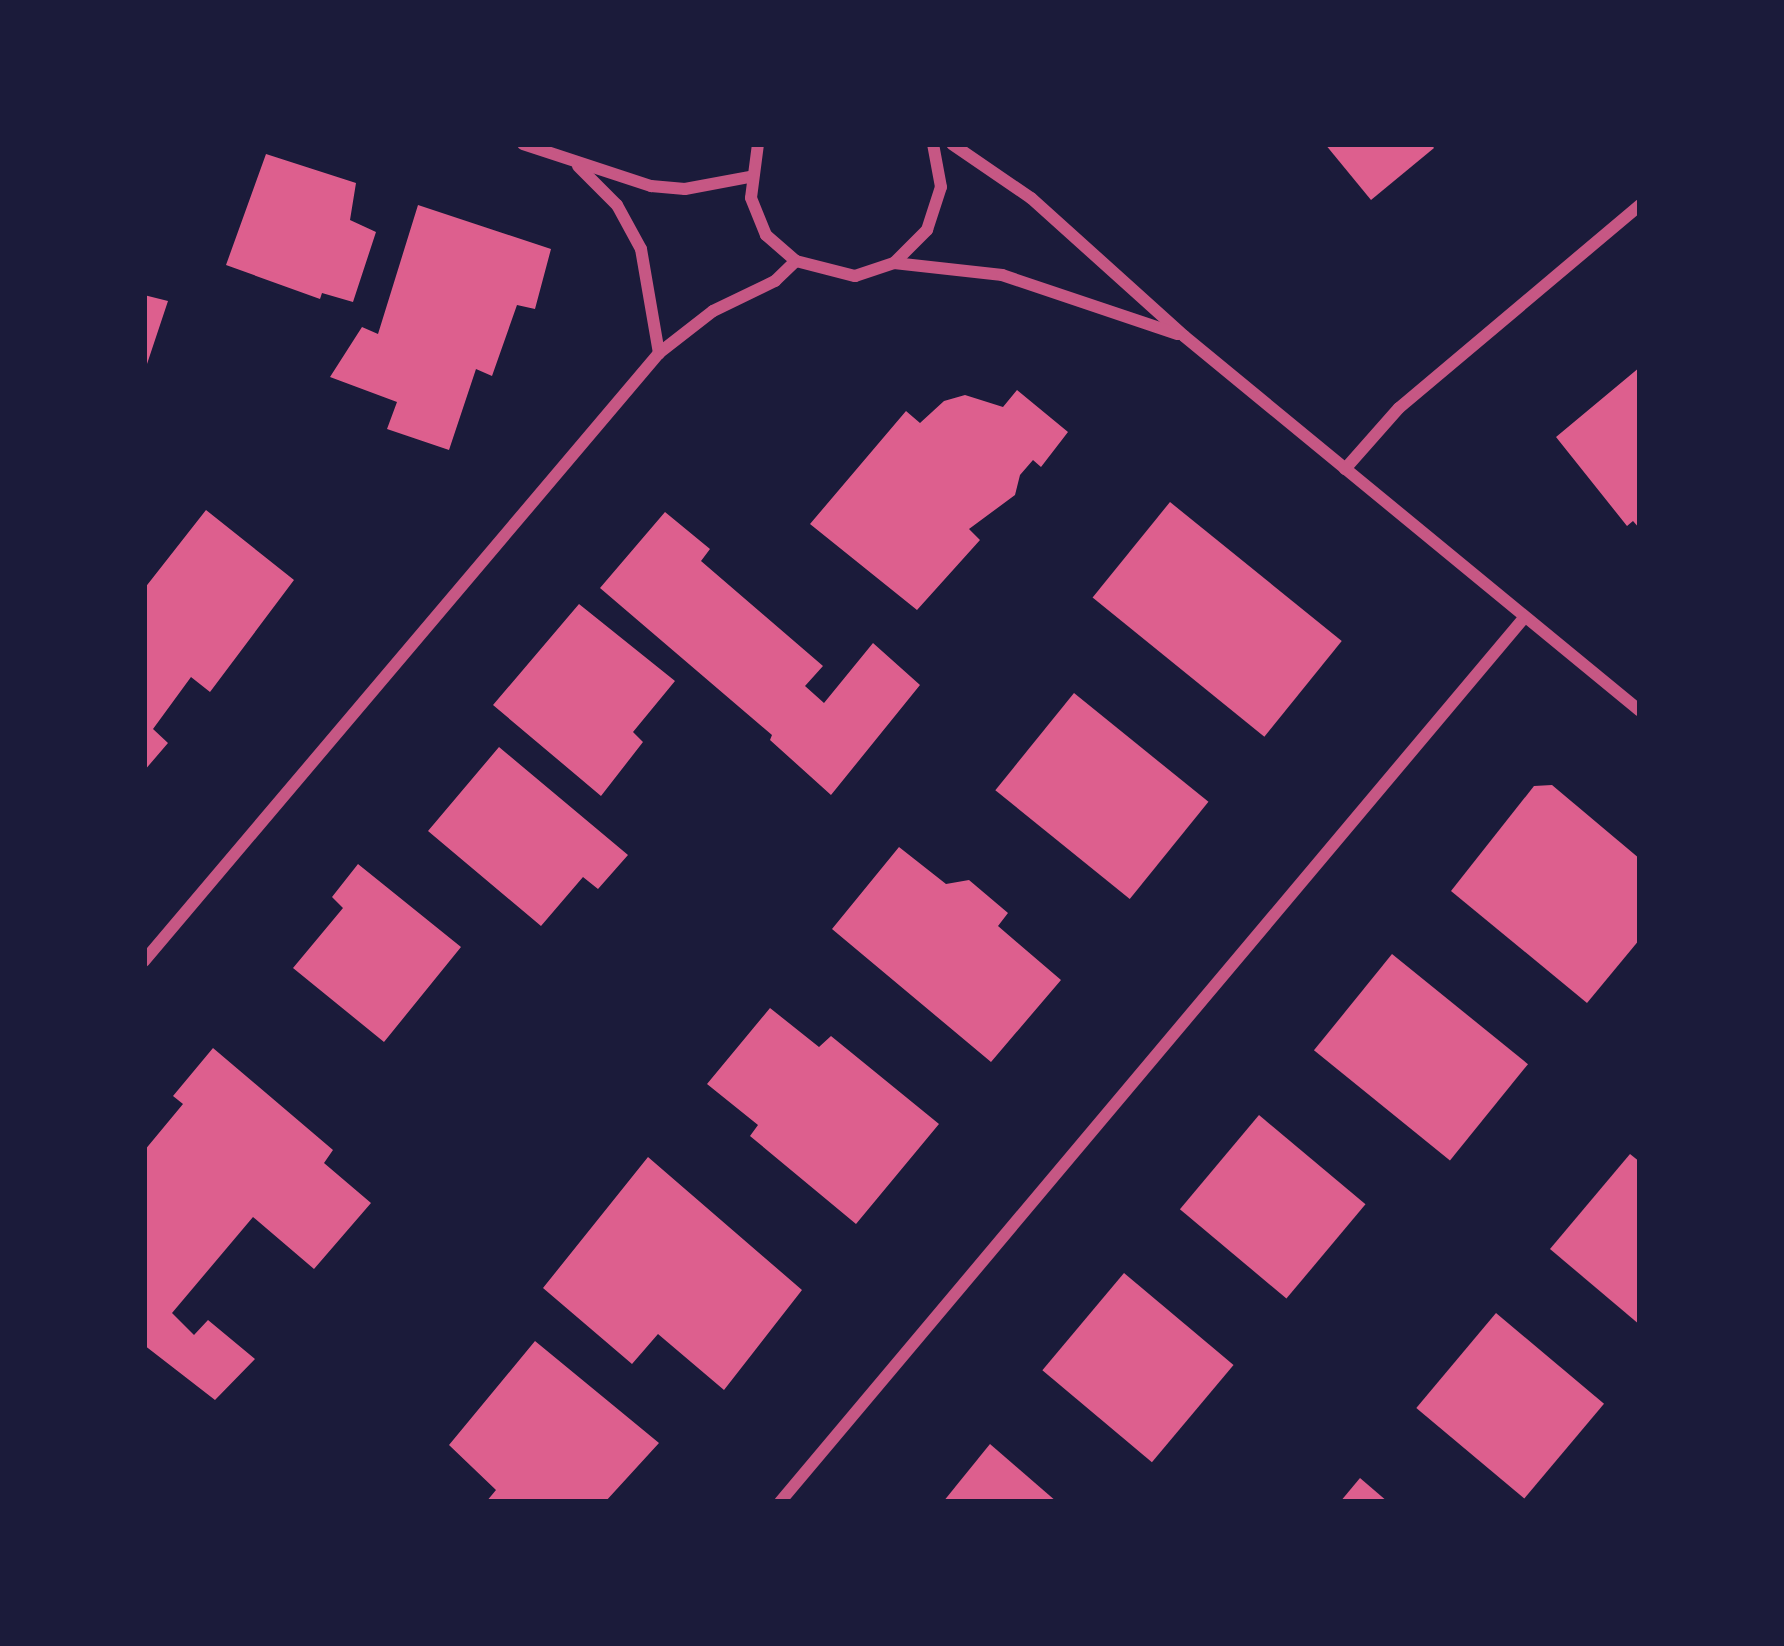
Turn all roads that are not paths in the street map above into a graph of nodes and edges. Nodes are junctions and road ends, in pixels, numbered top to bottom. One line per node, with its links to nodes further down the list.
1 (523, 144): 5 (street)
2 (758, 144): 6 (street)
3 (933, 144): 9 (street)
4 (952, 144): 10 (street)
5 (572, 161): 6 (street); 11 (street)
6 (750, 177): 8 (street)
7 (1640, 205): 12 (street)
8 (796, 261): 9 (street); 11 (street)
9 (894, 263): 10 (street)
10 (1184, 336): 12 (street)
11 (659, 353): 15 (street)
12 (1345, 469): 13 (street)
13 (1524, 618): 14 (street); 16 (street)
14 (1640, 712)
15 (144, 961)
16 (780, 1502)

